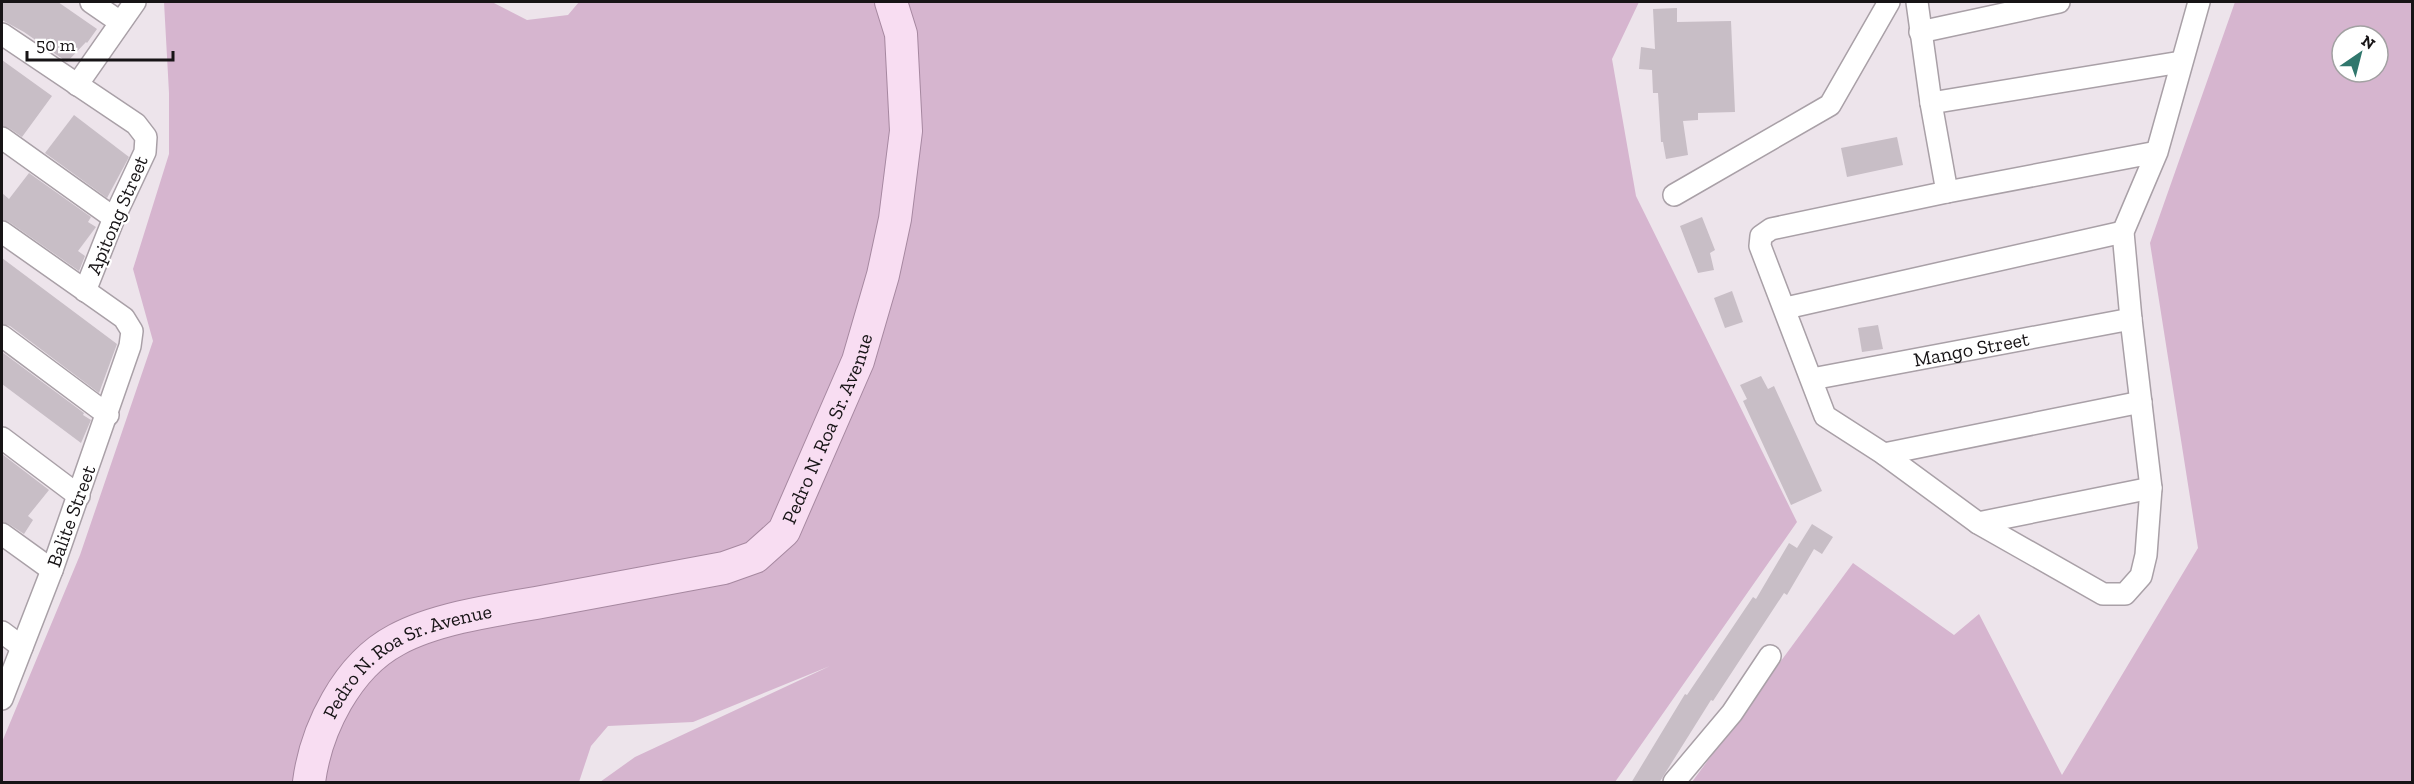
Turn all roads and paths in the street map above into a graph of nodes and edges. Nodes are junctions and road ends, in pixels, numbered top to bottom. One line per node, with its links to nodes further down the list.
1 (91, 2): 8 (street)
2 (135, 2): 8 (street)
3 (891, 2): 39 (main road, Pedro N. Roa Sr. Avenue)
4 (1889, 2): 17 (street)
5 (1917, 2): 9 (street)
6 (2058, 2): 9 (street)
7 (2199, 2): 11 (street)
8 (120, 22): 12 (street)
9 (1920, 32): 13 (street)
10 (2, 34): 12 (street, Apitong Street)
11 (2181, 62): 13 (street); 15 (street)
12 (76, 85): 18 (street, Apitong Street)
13 (1931, 104): 16 (street)
14 (2, 138): 18 (street)
15 (2157, 152): 16 (street); 20 (street)
16 (1947, 192): 22 (street)
17 (1674, 195)
18 (114, 218): 21 (street, Apitong Street)
19 (2, 232): 21 (street)
20 (2123, 232): 22 (street); 23 (street)
21 (85, 291): 27 (street, Balite Street)
22 (1786, 308): 25 (street)
23 (2130, 319): 25 (street, Mango Street); 26 (street)
24 (2, 336): 27 (street)
25 (1812, 379): 29 (street)
26 (2141, 402): 29 (street); 30 (street)
27 (108, 415): 31 (street, Balite Street)
28 (2, 438): 31 (street)
29 (1884, 454): 32 (street)
30 (2151, 488): 32 (street); 32 (street)
31 (79, 496): 34 (street, Balite Street)
32 (1978, 523)
33 (2, 534): 34 (street)
34 (52, 570): 36 (street, Balite Street)
35 (2, 632): 36 (street)
36 (22, 647): 38 (street, Balite Street)
37 (1770, 656): 40 (street)
38 (2, 699)
39 (309, 783)
40 (1674, 783)

